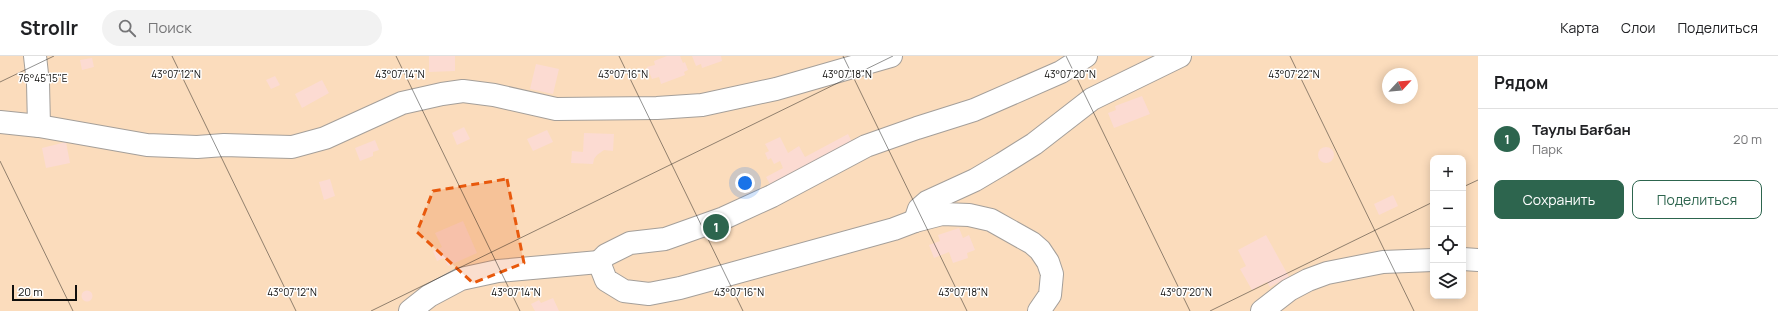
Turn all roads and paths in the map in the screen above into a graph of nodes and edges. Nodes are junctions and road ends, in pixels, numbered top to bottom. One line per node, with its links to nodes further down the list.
1 (35, 56): 6 (street)
2 (891, 56): 6 (street)
3 (1086, 56): 11 (street)
4 (1180, 56): 7 (street)
5 (0, 122): 6 (street)
6 (39, 126)
7 (914, 221): 11 (street); 13 (street)
8 (1466, 259): 10 (street)
9 (1430, 260): 14 (street)
10 (1478, 260)
11 (599, 262): 12 (street)
12 (410, 311)
13 (1039, 311)
14 (1262, 311)

